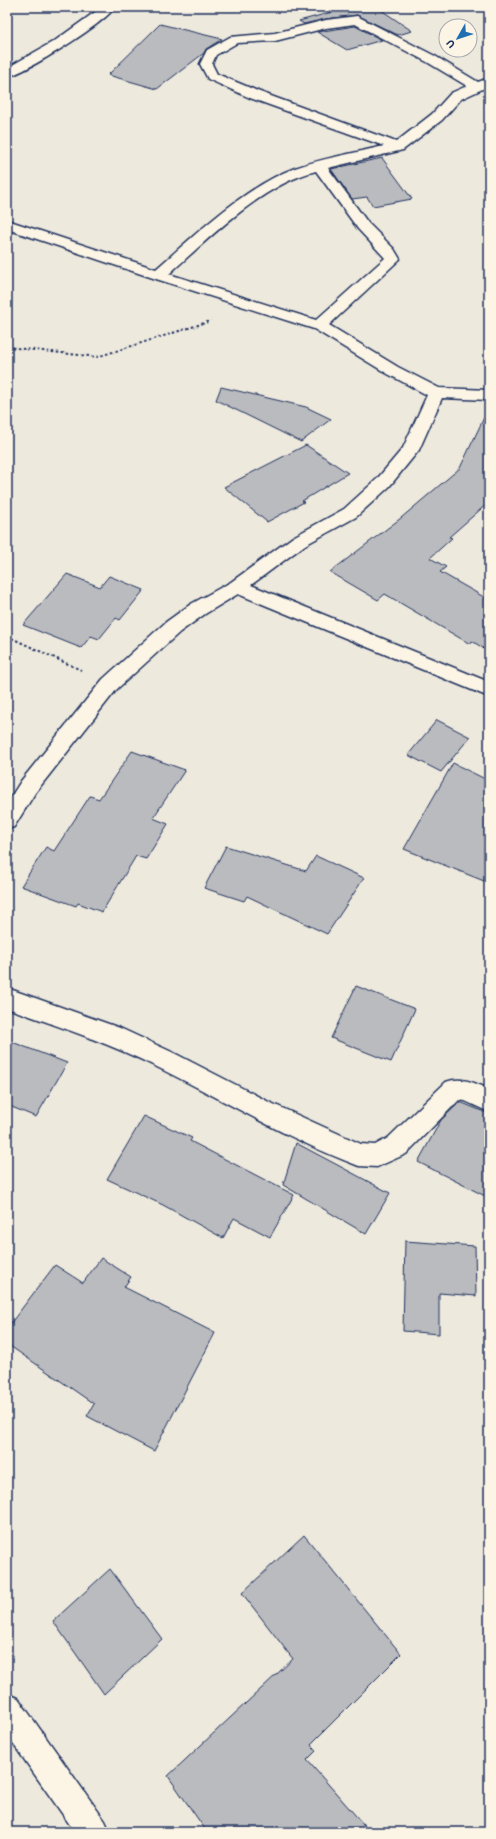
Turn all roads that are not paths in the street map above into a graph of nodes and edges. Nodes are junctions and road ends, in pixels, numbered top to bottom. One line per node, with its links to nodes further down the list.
1 (109, 7): 2 (street)
2 (7, 73)
3 (483, 84): 4 (street); 4 (street)
4 (398, 147): 5 (street)
5 (319, 166): 7 (street); 8 (street)
6 (7, 224): 7 (street)
7 (158, 275): 8 (street)
8 (319, 326): 9 (street)
9 (436, 393): 10 (street); 11 (street)
10 (489, 395)
11 (237, 586): 12 (street); 13 (street)
12 (489, 690)
13 (7, 821)
14 (7, 998): 15 (street)
15 (489, 1101)
16 (7, 1709): 17 (street)
17 (94, 1832)

